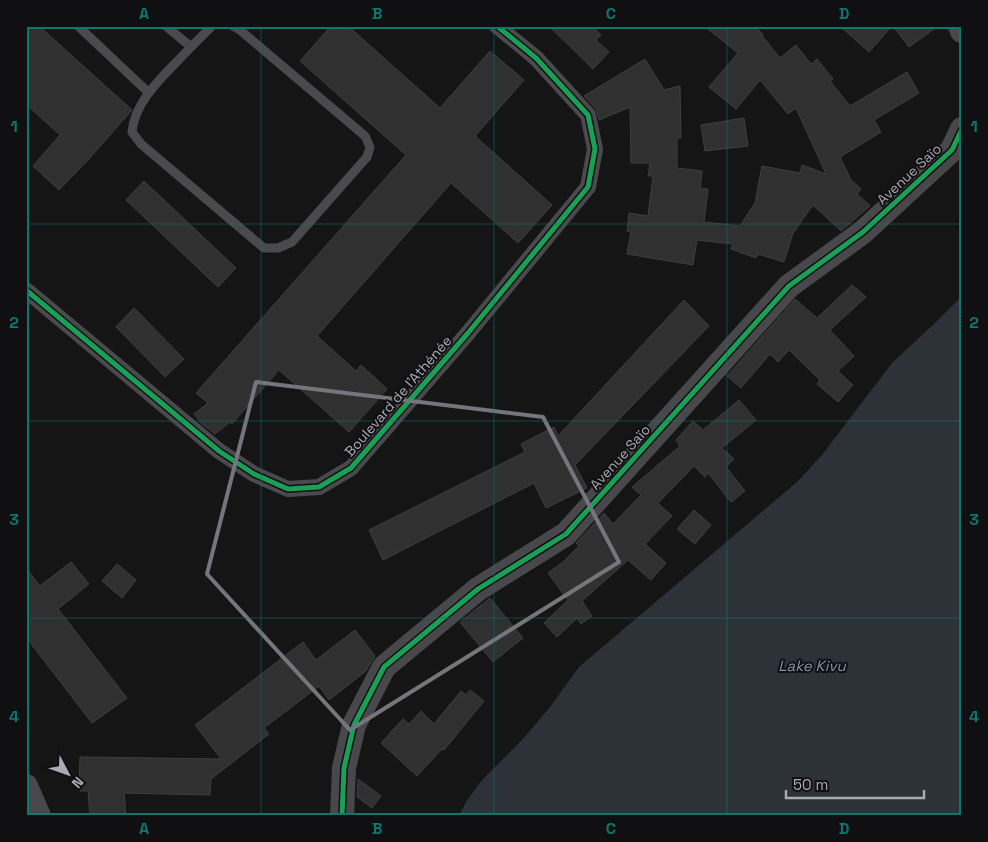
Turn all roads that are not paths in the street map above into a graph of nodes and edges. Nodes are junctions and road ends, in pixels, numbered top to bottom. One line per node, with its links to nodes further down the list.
1 (78, 26): 9 (lane)
2 (166, 26): 8 (lane)
3 (212, 26): 8 (lane)
4 (233, 26): 9 (lane)
5 (497, 26): 11 (street, Boulevard de l'Athénée)
6 (960, 26): 7 (street)
7 (962, 30)
8 (191, 47): 9 (lane)
9 (149, 93)
10 (962, 129): 14 (street, Avenue Saïo)
11 (26, 290)
12 (26, 786): 13 (street)
13 (39, 816)
14 (342, 816)

